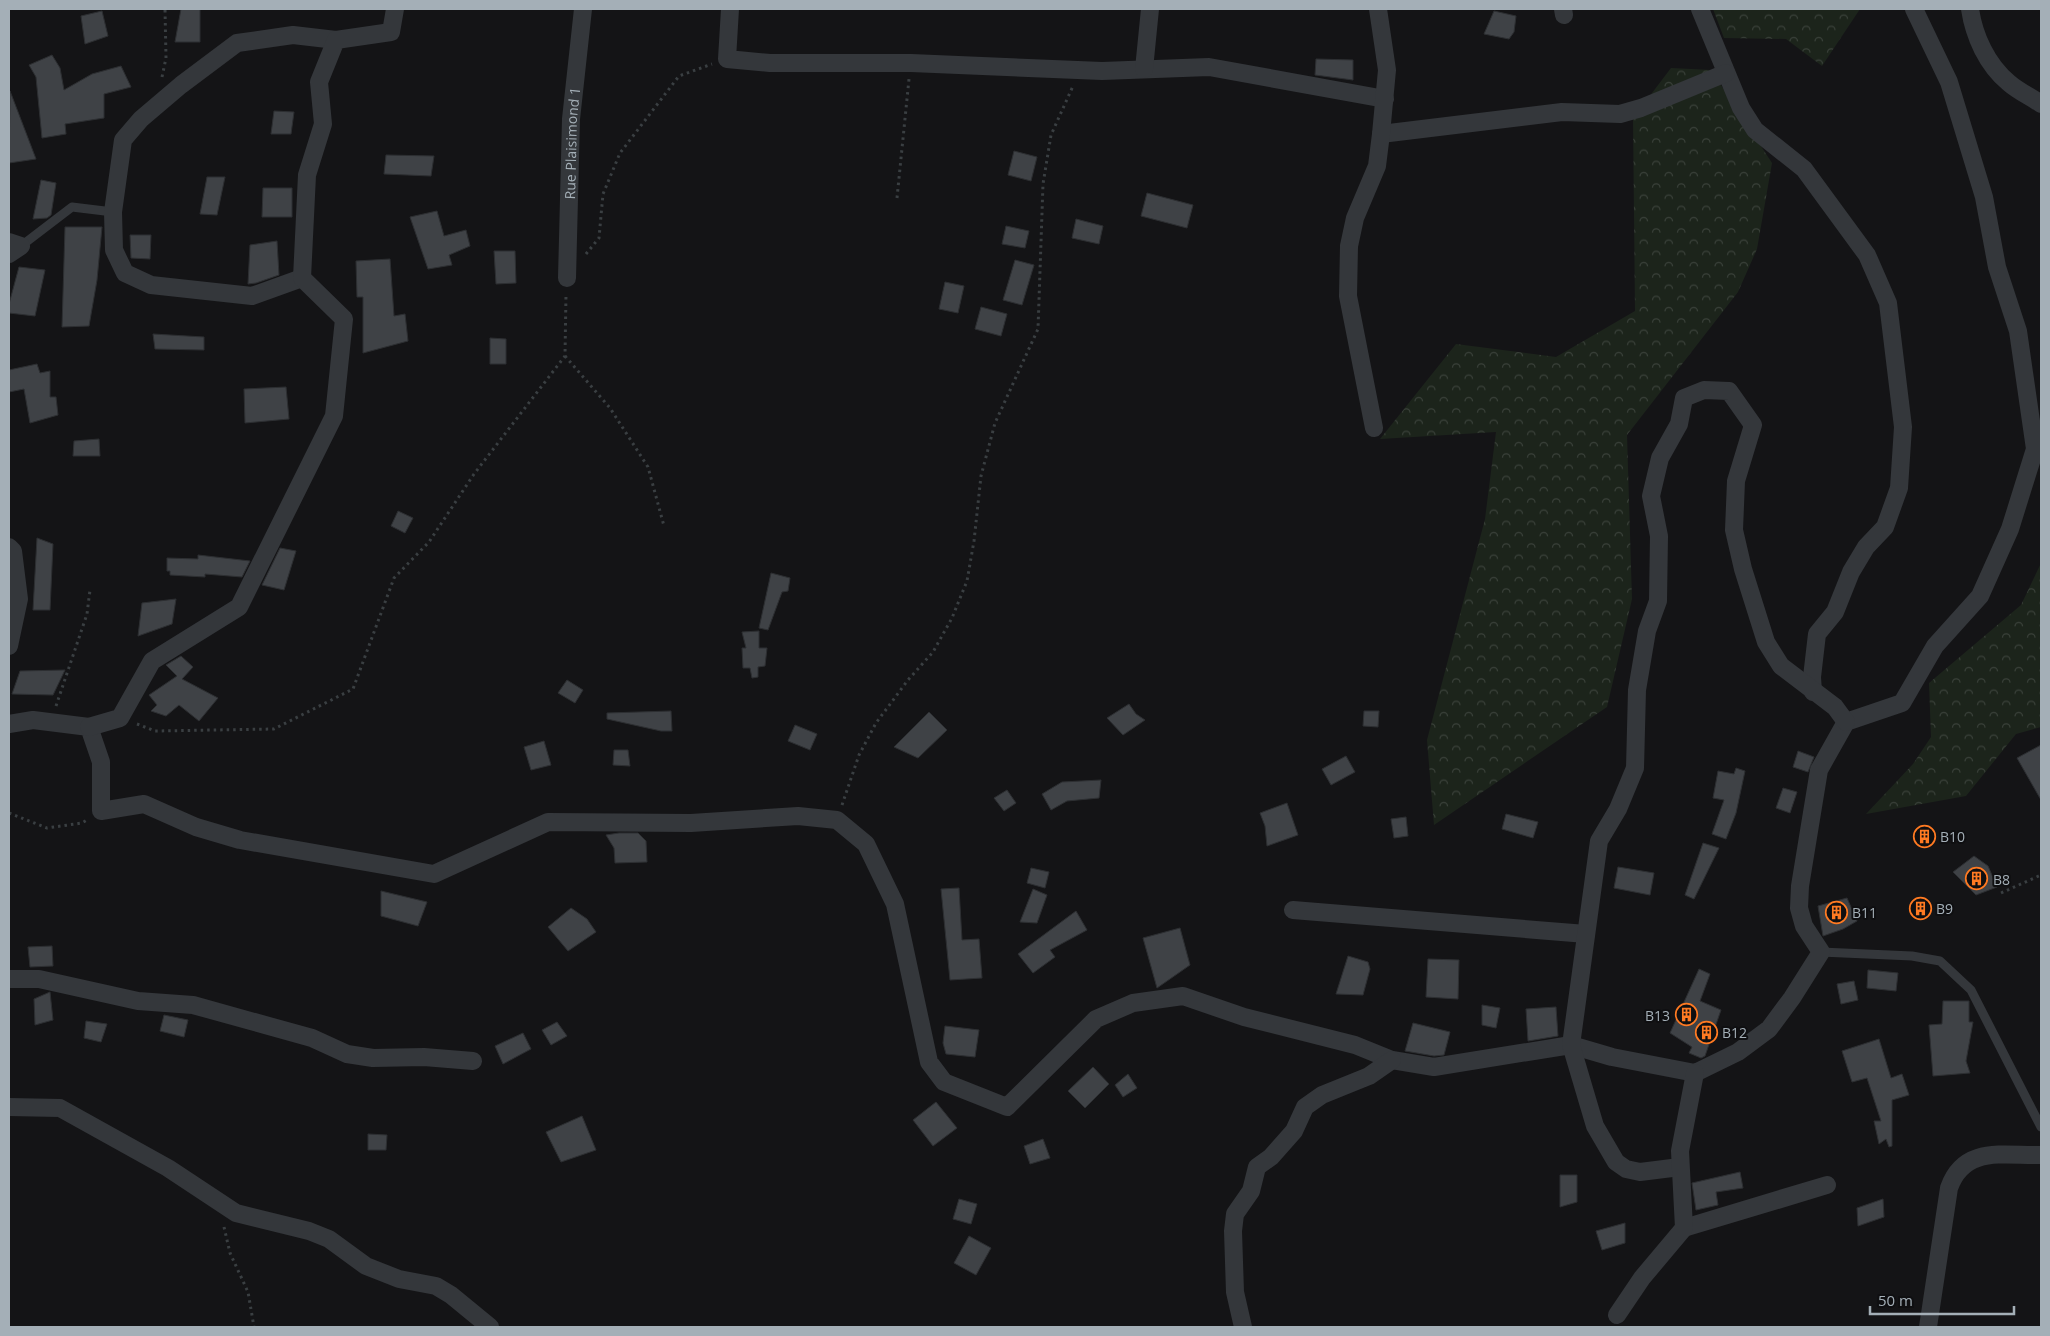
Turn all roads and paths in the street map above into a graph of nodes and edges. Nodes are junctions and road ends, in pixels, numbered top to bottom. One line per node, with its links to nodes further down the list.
1 (165, 9): 18 (path)
2 (395, 9): 10 (street)
3 (583, 9): 24 (street, Rue Plaisimond 1)
4 (730, 9): 11 (street)
5 (1150, 9): 13 (street)
6 (1378, 9): 16 (street)
7 (1700, 9): 15 (street)
8 (1914, 9): 34 (street)
9 (1970, 9): 17 (street)
10 (336, 40): 18 (street); 23 (street)
11 (727, 59): 12 (street); 24 (path)
12 (911, 63): 14 (street); 20 (path)
13 (1144, 69): 14 (street); 16 (street)
14 (1082, 70): 39 (path)
15 (1726, 73): 19 (street); 31 (street)
16 (1384, 99): 19 (street)
17 (2041, 104)
18 (152, 109): 21 (street)
19 (1381, 134): 26 (street)
20 (897, 198)
21 (113, 212): 22 (lane); 23 (street)
22 (13, 247)
23 (302, 278): 32 (street)
24 (567, 278): 25 (path)
25 (565, 356): 27 (path); 32 (path)
26 (1374, 428)
27 (664, 526)
28 (9, 547): 30 (street)
29 (90, 590): 33 (path)
30 (9, 646)
31 (1813, 692): 34 (street); 43 (street)
32 (120, 718): 36 (street)
33 (50, 722): 35 (street); 36 (street)
34 (1846, 722): 44 (street)
35 (9, 724)
36 (89, 727): 37 (street)
37 (101, 811): 38 (path); 39 (street)
38 (9, 813)
39 (837, 820): 47 (street)
40 (2041, 875): 41 (path)
41 (2001, 893)
42 (1294, 910): 43 (street)
43 (1586, 934): 46 (street)
44 (1821, 952): 49 (street); 51 (lane)
45 (9, 979): 48 (street)
46 (1571, 1045): 47 (street); 49 (street); 53 (street)
47 (1392, 1060): 60 (street)
48 (472, 1061)
49 (1695, 1073): 53 (street)
50 (9, 1106): 55 (street)
51 (2041, 1127)
52 (2041, 1155): 61 (street)
53 (1680, 1167): 56 (street)
54 (1827, 1185): 56 (street)
55 (217, 1203): 58 (path); 59 (street)
56 (1684, 1228): 57 (street)
57 (1617, 1315)
58 (254, 1327)
59 (490, 1327)
60 (1243, 1327)
61 (1928, 1327)

